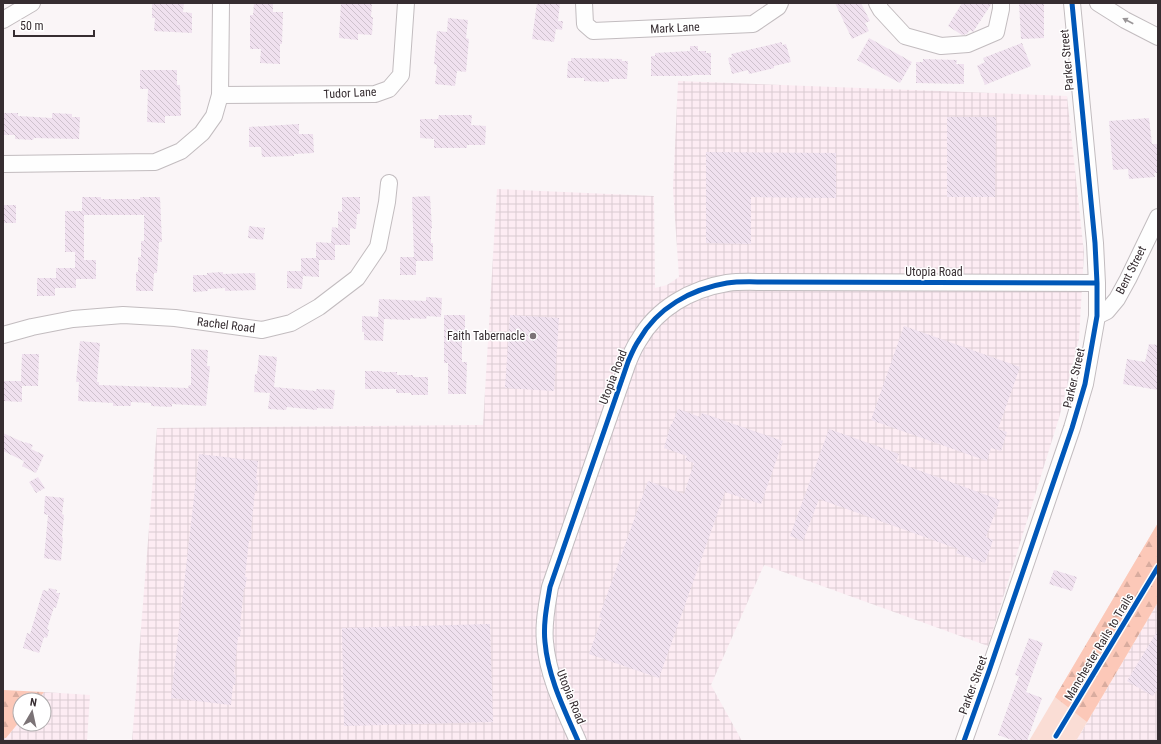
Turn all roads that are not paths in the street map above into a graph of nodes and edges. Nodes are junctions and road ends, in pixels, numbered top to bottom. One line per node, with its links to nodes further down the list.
1 (32, 3): 10 (street)
2 (221, 3): 12 (street)
3 (406, 3): 12 (street, Tudor Lane)
4 (584, 3): 5 (street, Mark Lane)
5 (780, 3)
6 (877, 3): 7 (street)
7 (1001, 3)
8 (1072, 3): 16 (street, Parker Street)
9 (1098, 3): 11 (street, one-way to 9)
10 (3, 20)
11 (1158, 37)
12 (220, 95): 13 (street)
13 (3, 164)
14 (389, 183): 18 (street, Rachel Road)
15 (1158, 217): 17 (street, Bent Street)
16 (1097, 283): 17 (street, Parker Street); 19 (street, Utopia Road)
17 (1096, 316): 20 (street, Parker Street)
18 (3, 335)
19 (578, 741)
20 (964, 741)

